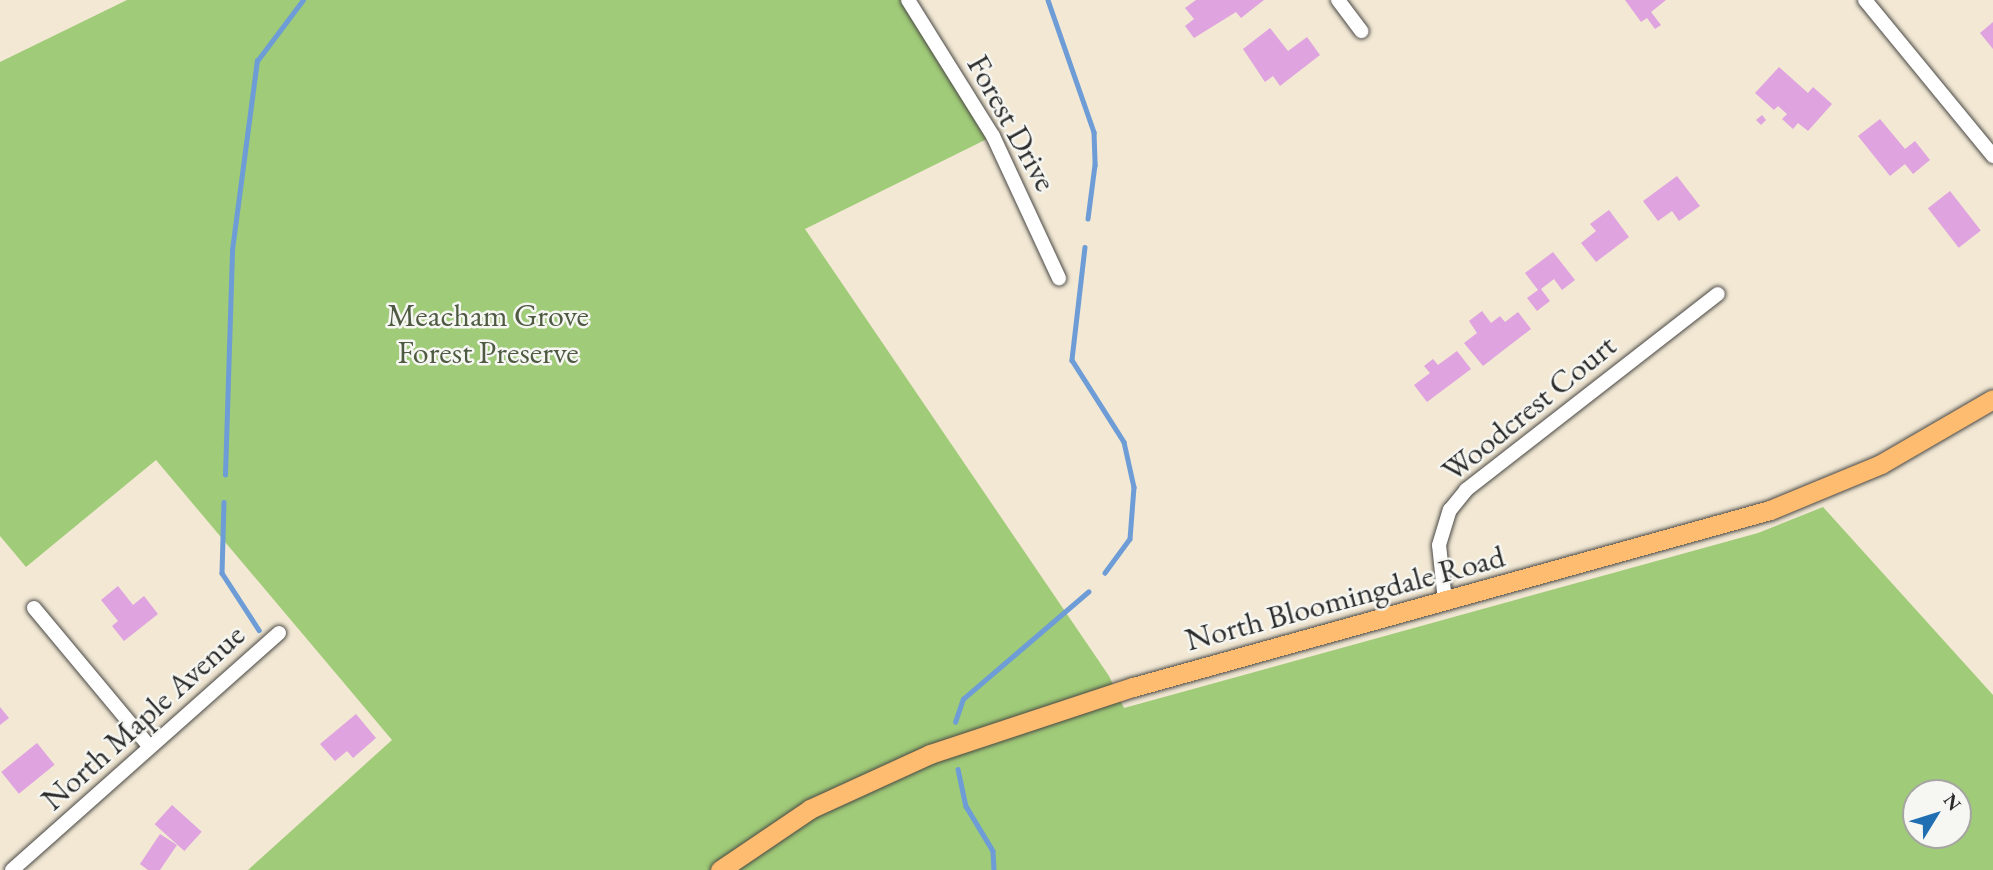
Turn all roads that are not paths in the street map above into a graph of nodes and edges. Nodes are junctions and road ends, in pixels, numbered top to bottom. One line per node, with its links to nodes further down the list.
1 (908, 0): 6 (street, Forest Drive)
2 (1338, 0): 4 (street)
3 (1865, 0): 5 (street)
4 (1361, 31)
5 (1993, 156)
6 (1059, 278)
7 (1718, 294): 9 (street, Woodcrest Court)
8 (1993, 398): 9 (main road, North Bloomingdale Road)
9 (1445, 601): 14 (main road, North Bloomingdale Road)
10 (34, 608): 12 (street)
11 (279, 633): 12 (street, North Maple Avenue)
12 (150, 747): 13 (street, North Maple Avenue)
13 (12, 870)
14 (720, 870)

